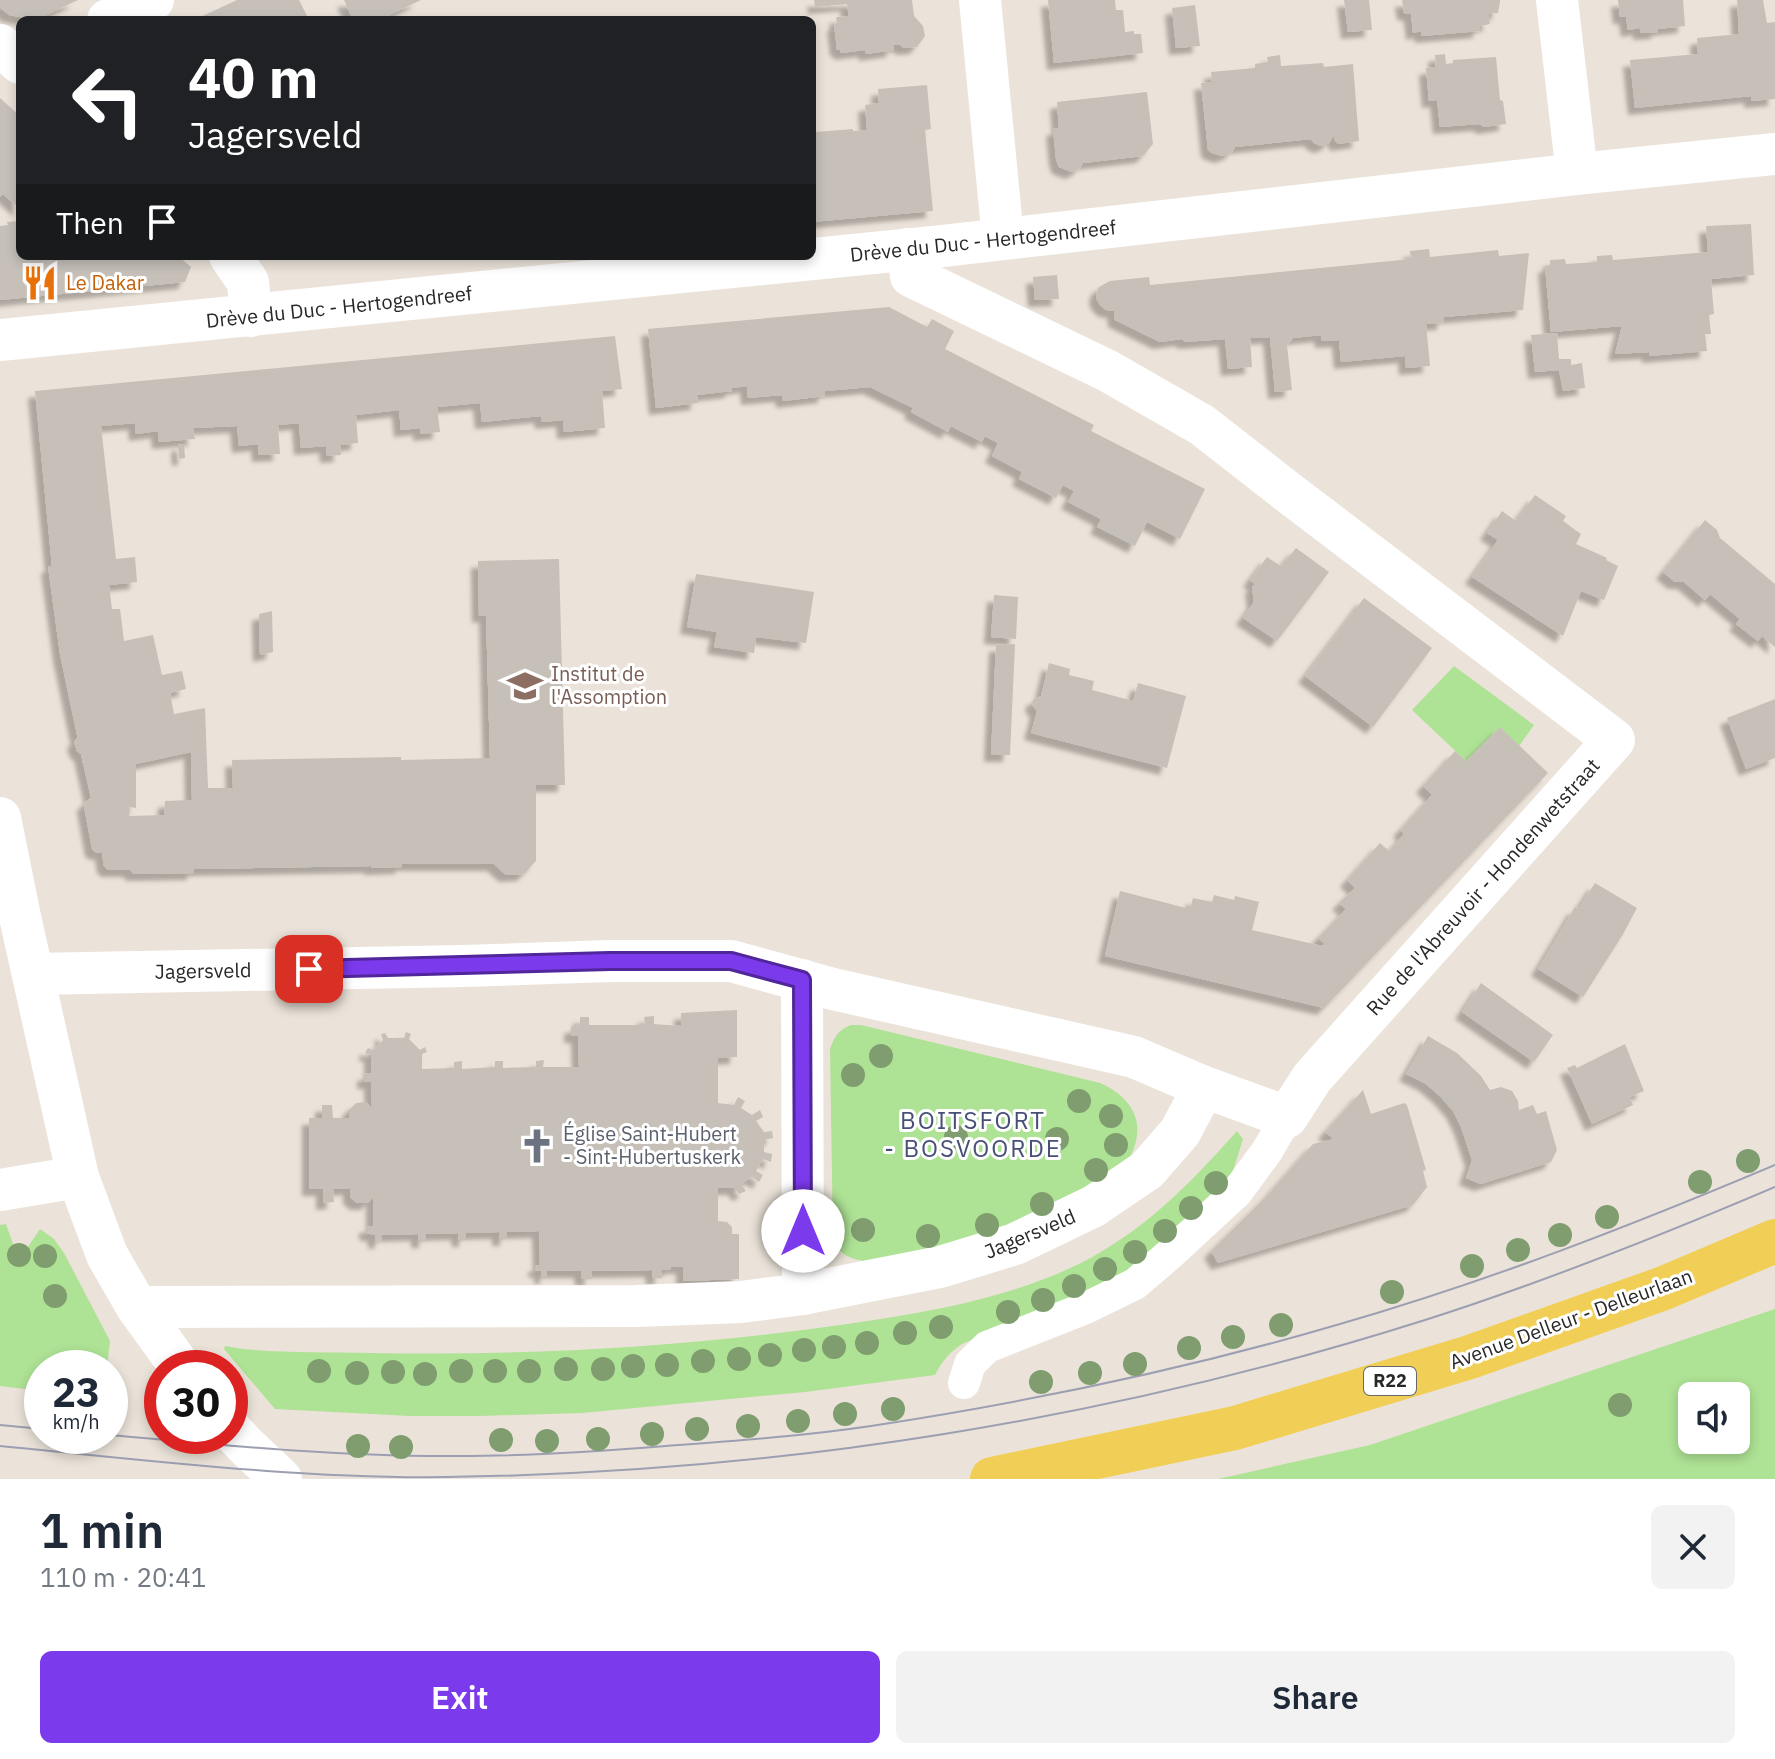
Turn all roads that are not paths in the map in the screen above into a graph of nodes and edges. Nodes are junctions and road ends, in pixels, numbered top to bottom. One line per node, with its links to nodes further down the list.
1 (153, 0): 4 (street)
2 (980, 0): 9 (street)
3 (1557, 0): 8 (street)
4 (117, 16)
5 (0, 45): 6 (street)
6 (16, 59)
7 (1775, 154): 8 (street, Drève du Duc - Hertogendreef)
8 (1577, 174): 9 (street, Drève du Duc - Hertogendreef)
9 (1003, 239): 10 (street, Drève du Duc - Hertogendreef)
10 (908, 249): 11 (street, Drève du Duc - Hertogendreef); 20 (street, Rue de l'Abreuvoir - Hondenwetstraat)
11 (816, 258)
12 (233, 260): 14 (street)
13 (800, 260): 14 (street, Drève du Duc - Hertogendreef)
14 (251, 316): 15 (street, Drève du Duc - Hertogendreef)
15 (0, 340)
16 (0, 818): 17 (street)
17 (33, 974): 18 (street, Jagersveld); 21 (street)
18 (802, 980): 19 (street, Jagersveld); 24 (street)
19 (1204, 1087): 20 (street, Jagersveld); 24 (street, Jagersveld)
20 (1287, 1117): 27 (street, Rue de l'Abreuvoir - Hondenwetstraat)
21 (78, 1177): 22 (street); 25 (street)
22 (0, 1190)
23 (1775, 1241): 30 (main road, Avenue Delleur - Delleurlaan / R22)
24 (803, 1294): 25 (street, Jagersveld)
25 (137, 1307): 26 (street)
26 (168, 1350)
27 (964, 1383)
28 (248, 1448): 29 (street)
29 (281, 1479)
30 (992, 1479)

